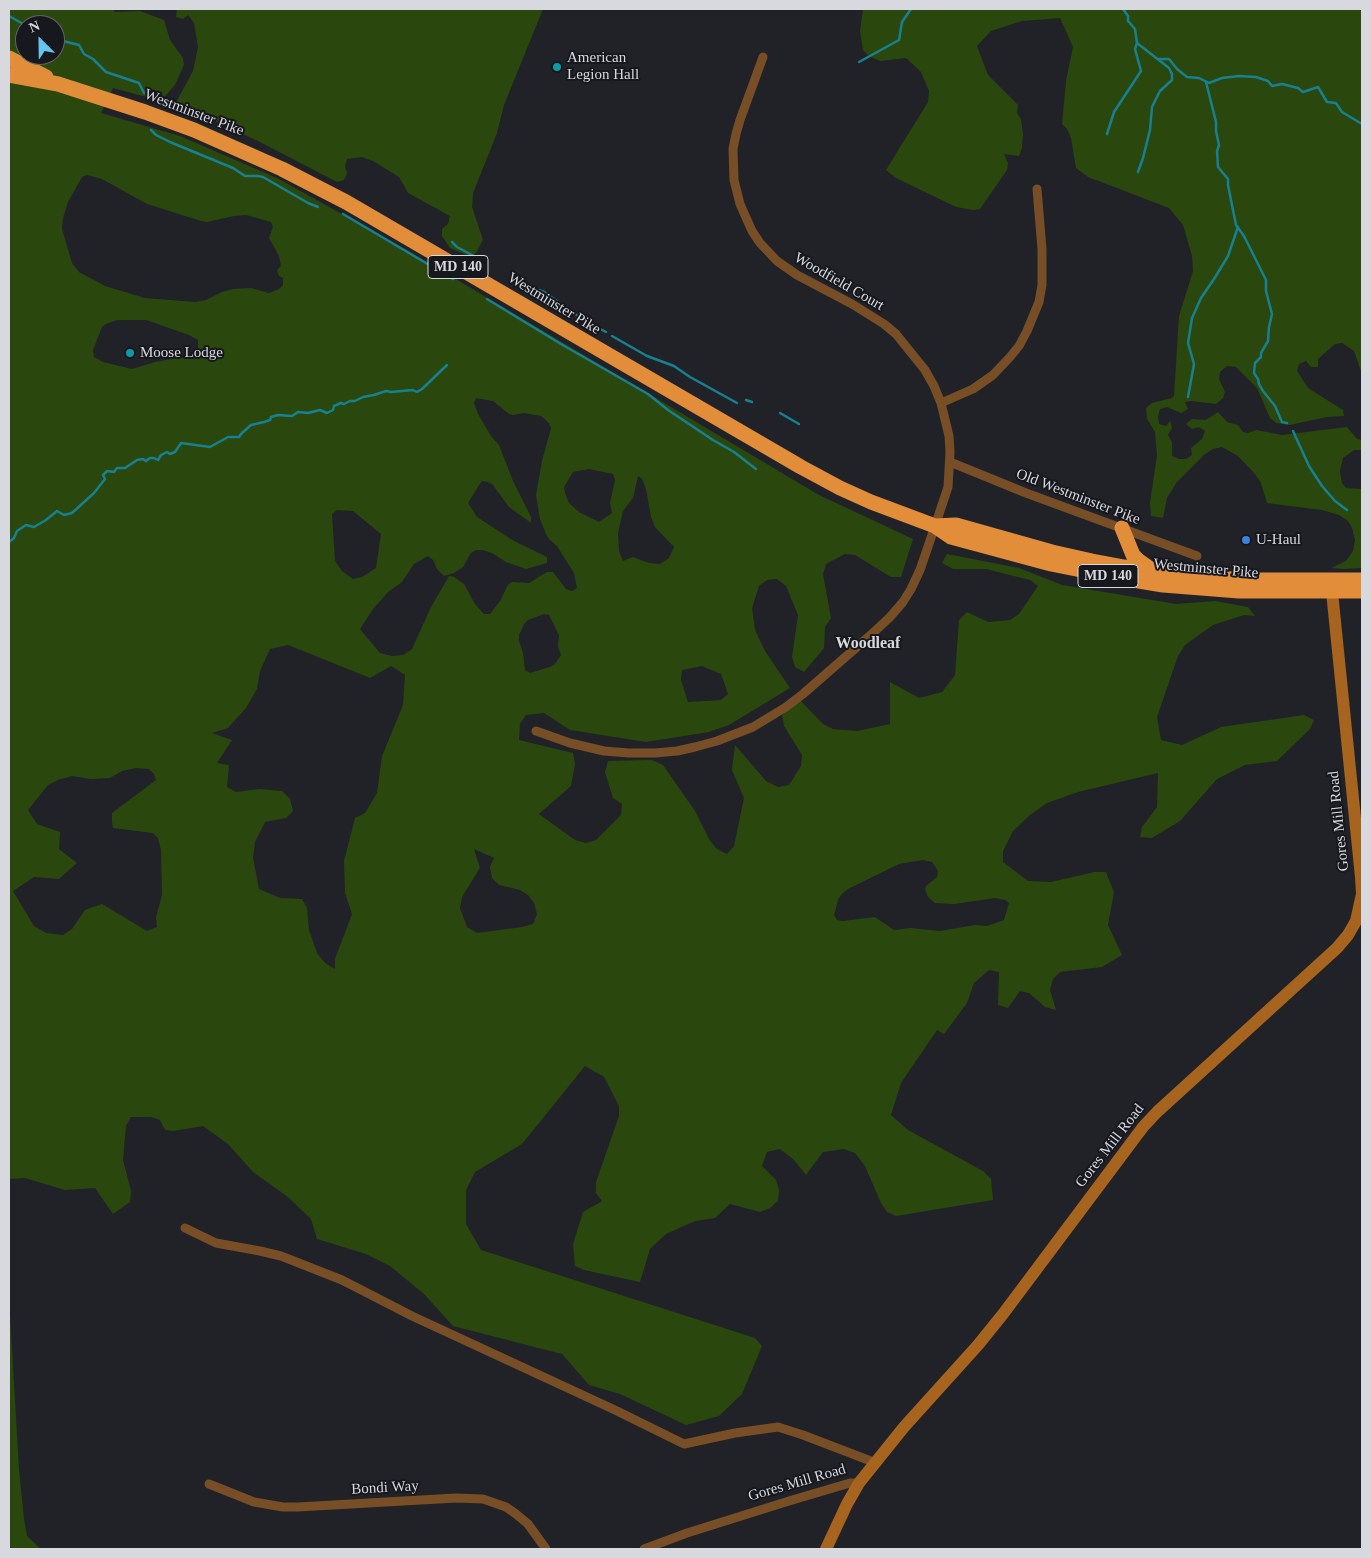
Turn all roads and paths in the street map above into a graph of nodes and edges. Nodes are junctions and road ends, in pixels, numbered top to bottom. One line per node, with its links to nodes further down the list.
1 (763, 57): 6 (street, Woodfield Court)
2 (9, 58): 4 (highway)
3 (9, 75): 4 (highway, Westminster Pike / MD 140)
4 (58, 84): 8 (highway, Westminster Pike / MD 140)
5 (1037, 189): 6 (street)
6 (941, 403): 7 (street, Woodfield Court)
7 (950, 462): 8 (street, Woodfield Court); 9 (street, Old Westminster Pike)
8 (935, 526): 11 (highway, Westminster Pike / MD 140); 13 (highway, Westminster Pike / MD 140); 15 (street, Woodfield Court)
9 (1122, 528): 10 (street, Old Westminster Pike); 11 (highway)
10 (1197, 556)
11 (1154, 571): 13 (highway, Westminster Pike / MD 140)
12 (1362, 580): 13 (highway, Westminster Pike / MD 140)
13 (1330, 586): 14 (highway, Westminster Pike / MD 140); 17 (street, Gores Mill Road)
14 (1362, 591)
15 (536, 731)
16 (184, 1228): 17 (street)
17 (876, 1463): 18 (street, Gores Mill Road)
18 (860, 1483): 21 (street, Gores Mill Road); 22 (street)
19 (209, 1484): 20 (street, Bondi Way)
20 (546, 1549)
21 (644, 1549)
22 (826, 1549)

